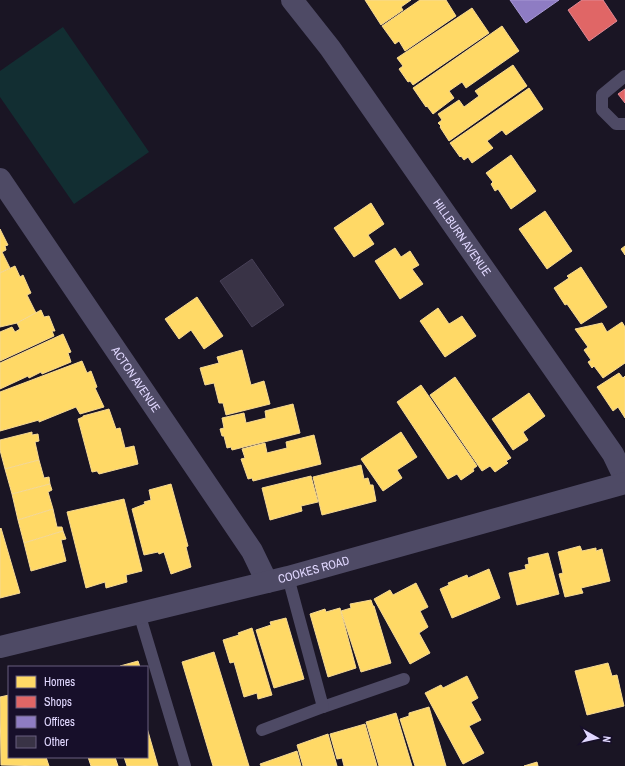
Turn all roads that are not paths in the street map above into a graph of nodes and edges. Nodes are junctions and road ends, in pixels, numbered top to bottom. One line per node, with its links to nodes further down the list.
1 (292, 0): 5 (street, HILLBURN AVENUE)
2 (625, 76): 3 (lane)
3 (625, 124)
4 (1, 181): 7 (street, ACTON AVENUE)
5 (625, 479)
6 (625, 483): 7 (street, COOKES ROAD)
7 (278, 579): 8 (street, COOKES ROAD); 11 (lane)
8 (139, 613): 9 (street, COOKES ROAD); 13 (lane)
9 (0, 647)
10 (404, 680): 11 (lane)
11 (323, 707): 12 (lane)
12 (262, 730)
13 (185, 766)

